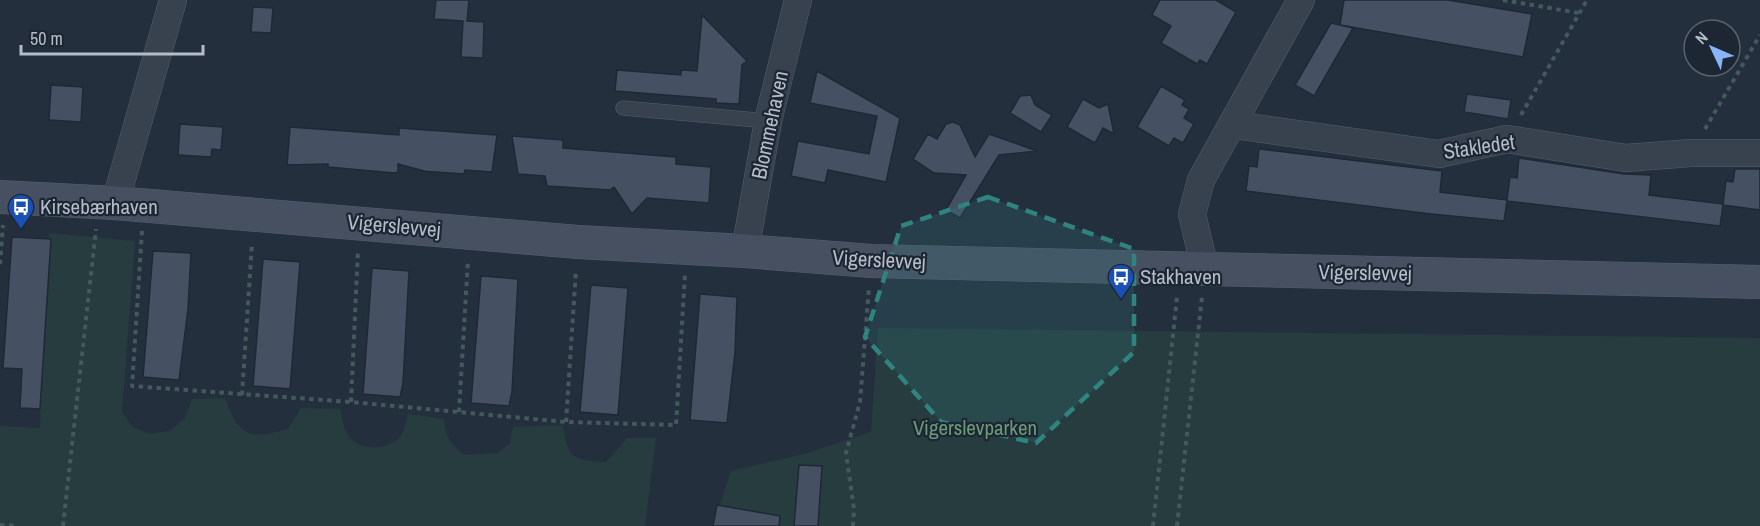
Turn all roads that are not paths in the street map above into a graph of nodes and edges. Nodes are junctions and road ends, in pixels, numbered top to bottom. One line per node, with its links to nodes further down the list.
1 (173, 0): 9 (street)
2 (798, 0): 5 (street, Blommehaven)
3 (1294, 3): 6 (street)
4 (623, 108): 5 (lane)
5 (768, 121): 10 (street, Blommehaven)
6 (1233, 124): 7 (street, Stakledet); 11 (street)
7 (1760, 153)
8 (2, 197): 9 (street, Vigerslevvej)
9 (119, 204): 10 (street, Vigerslevvej)
10 (745, 251): 11 (street, Vigerslevvej)
11 (1192, 269): 12 (street, Vigerslevvej)
12 (1760, 282)

